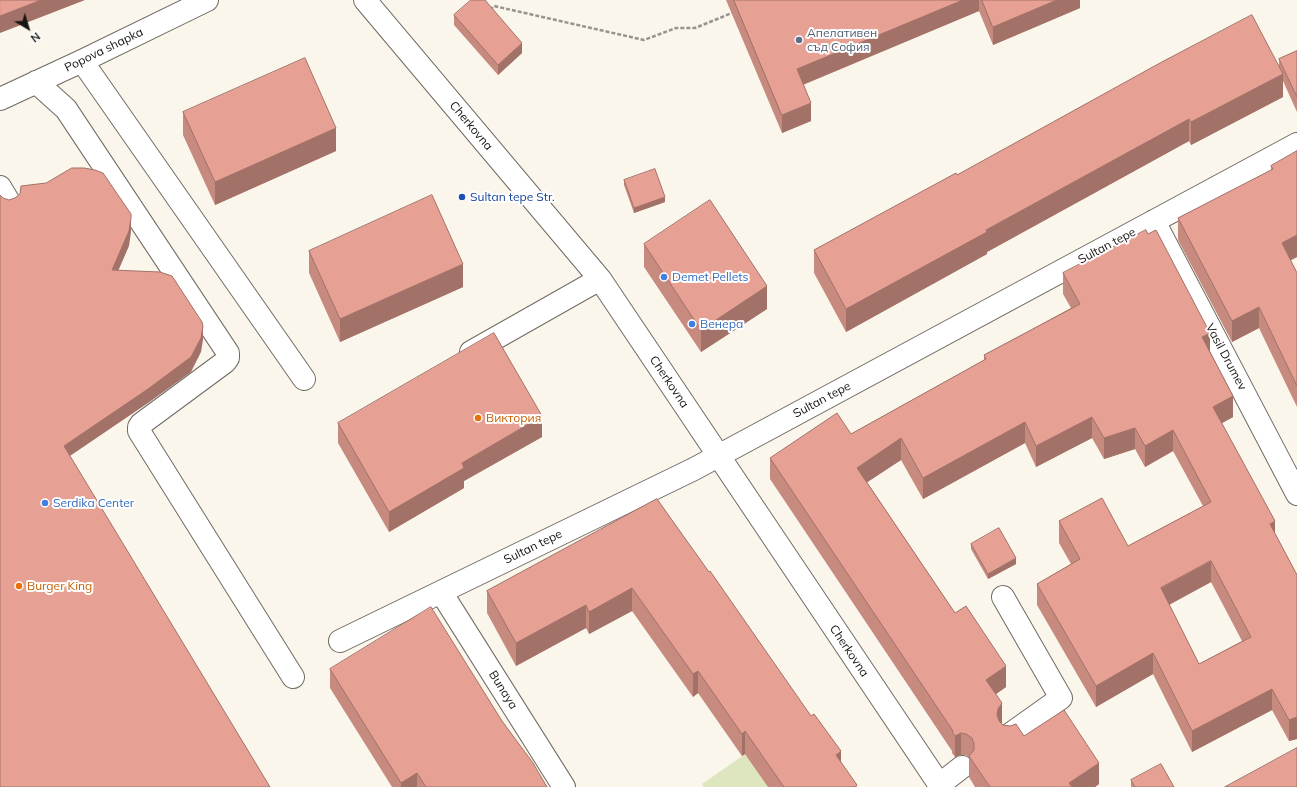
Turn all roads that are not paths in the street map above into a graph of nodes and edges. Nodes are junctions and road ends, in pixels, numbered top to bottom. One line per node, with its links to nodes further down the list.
1 (207, 0): 3 (street, Popova shapka)
2 (365, 0): 8 (street, Cherkovna)
3 (82, 61): 4 (street, Popova shapka); 10 (street)
4 (36, 82): 5 (street, Popova shapka); 16 (street)
5 (0, 99)
6 (1297, 144): 7 (street, Sultan tepe)
7 (1154, 221): 11 (street, Sultan tepe); 12 (street, Vasil Drumev)
8 (600, 279): 9 (street); 11 (street, Cherkovna)
9 (457, 360)
10 (304, 379)
11 (718, 455): 13 (street, Sultan tepe); 19 (street, Cherkovna)
12 (1297, 494)
13 (441, 592): 15 (street, Sultan tepe); 20 (street, Bunaya)
14 (1003, 596): 17 (street)
15 (340, 641)
16 (293, 677)
17 (1009, 735)
18 (962, 767): 19 (street)
19 (940, 786)
20 (564, 787)

